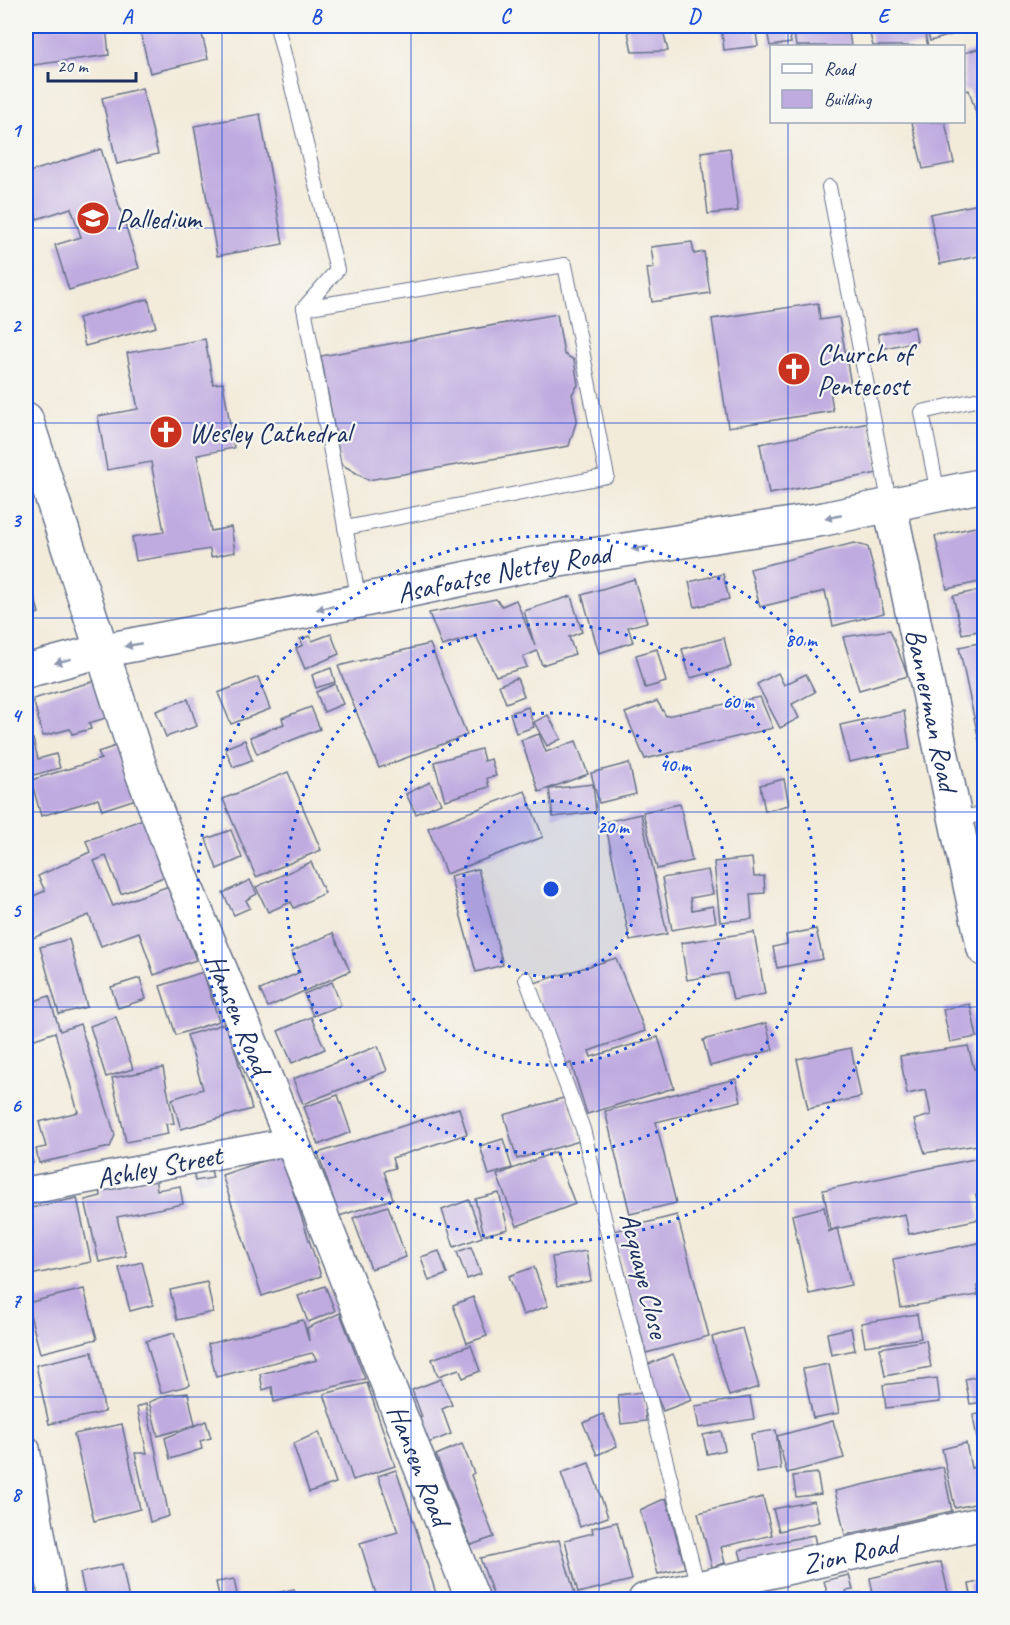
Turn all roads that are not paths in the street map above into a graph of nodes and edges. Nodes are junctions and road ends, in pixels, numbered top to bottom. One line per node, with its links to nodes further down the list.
1 (277, 26): 3 (lane)
2 (828, 188): 8 (lane)
3 (304, 308): 9 (lane); 9 (lane)
4 (984, 398): 7 (lane)
5 (26, 419): 11 (street, Hansen Road)
6 (984, 485): 7 (street, Asafoatse Nettey Road)
7 (938, 496): 8 (street, Asafoatse Nettey Road)
8 (890, 506): 10 (street, Asafoatse Nettey Road, one-way to 10); 13 (street, Bannerman Road)
9 (345, 528): 10 (lane)
10 (358, 601): 11 (street, Asafoatse Nettey Road, one-way to 11)
11 (101, 651): 12 (street, Asafoatse Nettey Road, one-way to 12); 16 (street, Hansen Road)
12 (26, 671)
13 (970, 817): 14 (street, Bannerman Road)
14 (984, 949)
15 (526, 979): 20 (lane, Acquaye Close)
16 (292, 1141): 17 (street, Ashley Street); 22 (street, Hansen Road)
17 (26, 1191)
18 (26, 1449): 21 (street)
19 (984, 1523): 20 (street, Zion Road)
20 (698, 1587): 23 (street, Zion Road)
21 (54, 1599)
22 (472, 1599)
23 (645, 1599)

